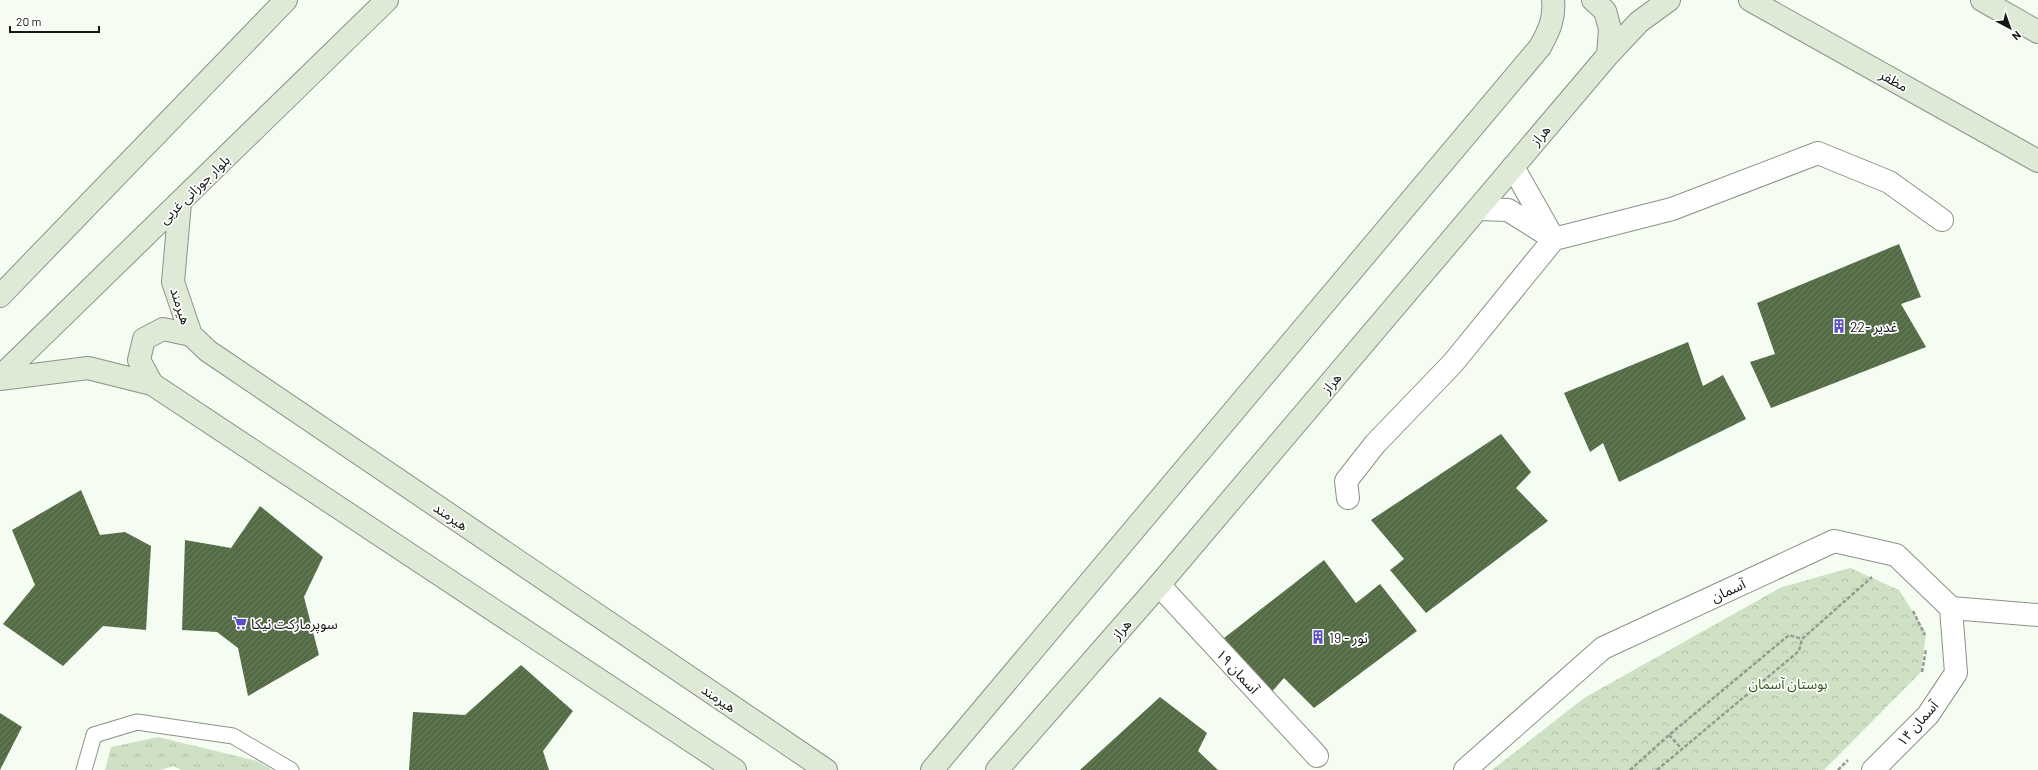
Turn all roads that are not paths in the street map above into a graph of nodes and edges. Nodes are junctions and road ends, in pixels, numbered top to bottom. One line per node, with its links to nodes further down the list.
1 (286, 0): 16 (street)
2 (387, 0): 12 (street, بلوار جوزانی غربی)
3 (1593, 0): 9 (street)
4 (1669, 0): 9 (street, هراز)
5 (1982, 0): 8 (street)
6 (1750, 1): 10 (street, مظفر)
7 (1559, 4): 29 (street)
8 (2038, 32)
9 (1608, 55): 11 (street, هراز)
10 (2038, 161)
11 (1513, 167): 13 (street, هراز); 15 (street)
12 (180, 203): 17 (street, هیرمند); 18 (street, بلوار جوزانی غربی)
13 (1479, 209): 15 (street); 21 (street, هراز)
14 (1942, 220): 15 (street)
15 (1554, 239): 20 (street)
16 (0, 296)
17 (191, 335): 19 (street); 28 (street, هیرمند)
18 (0, 378): 19 (street)
19 (152, 384): 25 (street)
20 (1348, 498)
21 (1159, 585): 24 (street, آسمان ۱۹); 30 (street, هراز)
22 (1951, 608): 23 (street); 31 (street, آسمان); 32 (street, آسمان ۱۴)
23 (2038, 615)
24 (1317, 756)
25 (731, 768)
26 (84, 770): 27 (lane)
27 (291, 770)
28 (826, 770)
29 (932, 770)
30 (997, 770)
31 (1465, 770)
32 (1873, 770)

